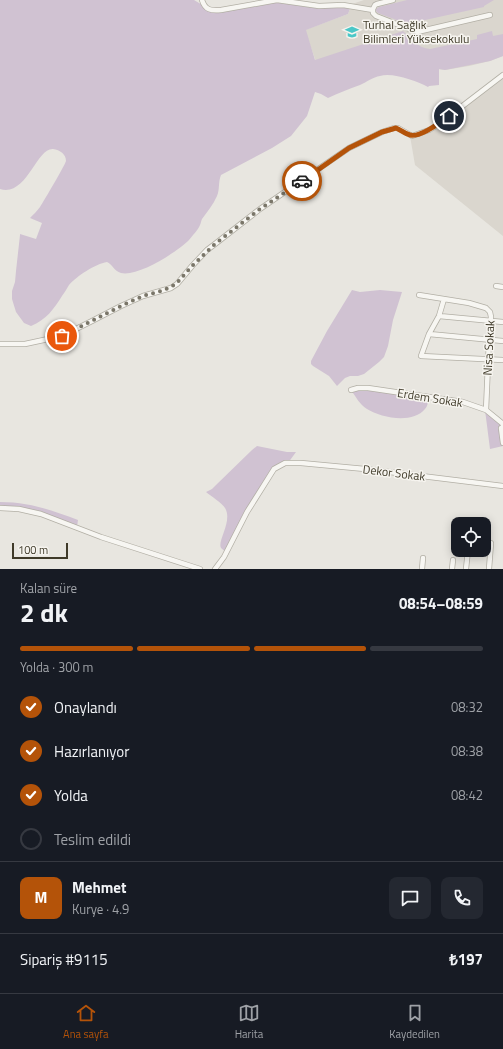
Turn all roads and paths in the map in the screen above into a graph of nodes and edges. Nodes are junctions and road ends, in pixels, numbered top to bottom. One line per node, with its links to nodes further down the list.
1 (202, 0): 3 (street)
2 (393, 0): 3 (street)
3 (373, 10): 4 (street)
4 (490, 15)
5 (503, 74): 16 (street)
6 (496, 286): 7 (street)
7 (503, 287)
8 (419, 295): 9 (street, Nisa Sokak)
9 (444, 299): 10 (street); 11 (street, Nisa Sokak)
10 (439, 316): 11 (street); 13 (street)
11 (491, 321): 12 (street); 14 (street, Nisa Sokak)
12 (503, 322)
13 (430, 334): 14 (street); 17 (street)
14 (489, 340): 15 (street); 17 (street, Nisa Sokak)
15 (503, 342)
16 (0, 344)
17 (488, 359): 18 (street); 20 (street, Nisa Sokak)
18 (503, 360)
19 (351, 390): 20 (street, Erdem Sokak)
20 (486, 410): 21 (street, Erdem Sokak)
21 (503, 425): 22 (street)
22 (503, 443)
23 (503, 486): 30 (street, Dekor Sokak)
24 (0, 508): 29 (street)
25 (467, 557): 33 (street)
26 (489, 557): 34 (street)
27 (424, 558): 31 (street)
28 (453, 560): 32 (street)
29 (200, 569)
30 (214, 569)
31 (422, 569)
32 (452, 569)
33 (466, 569)
34 (488, 569)

